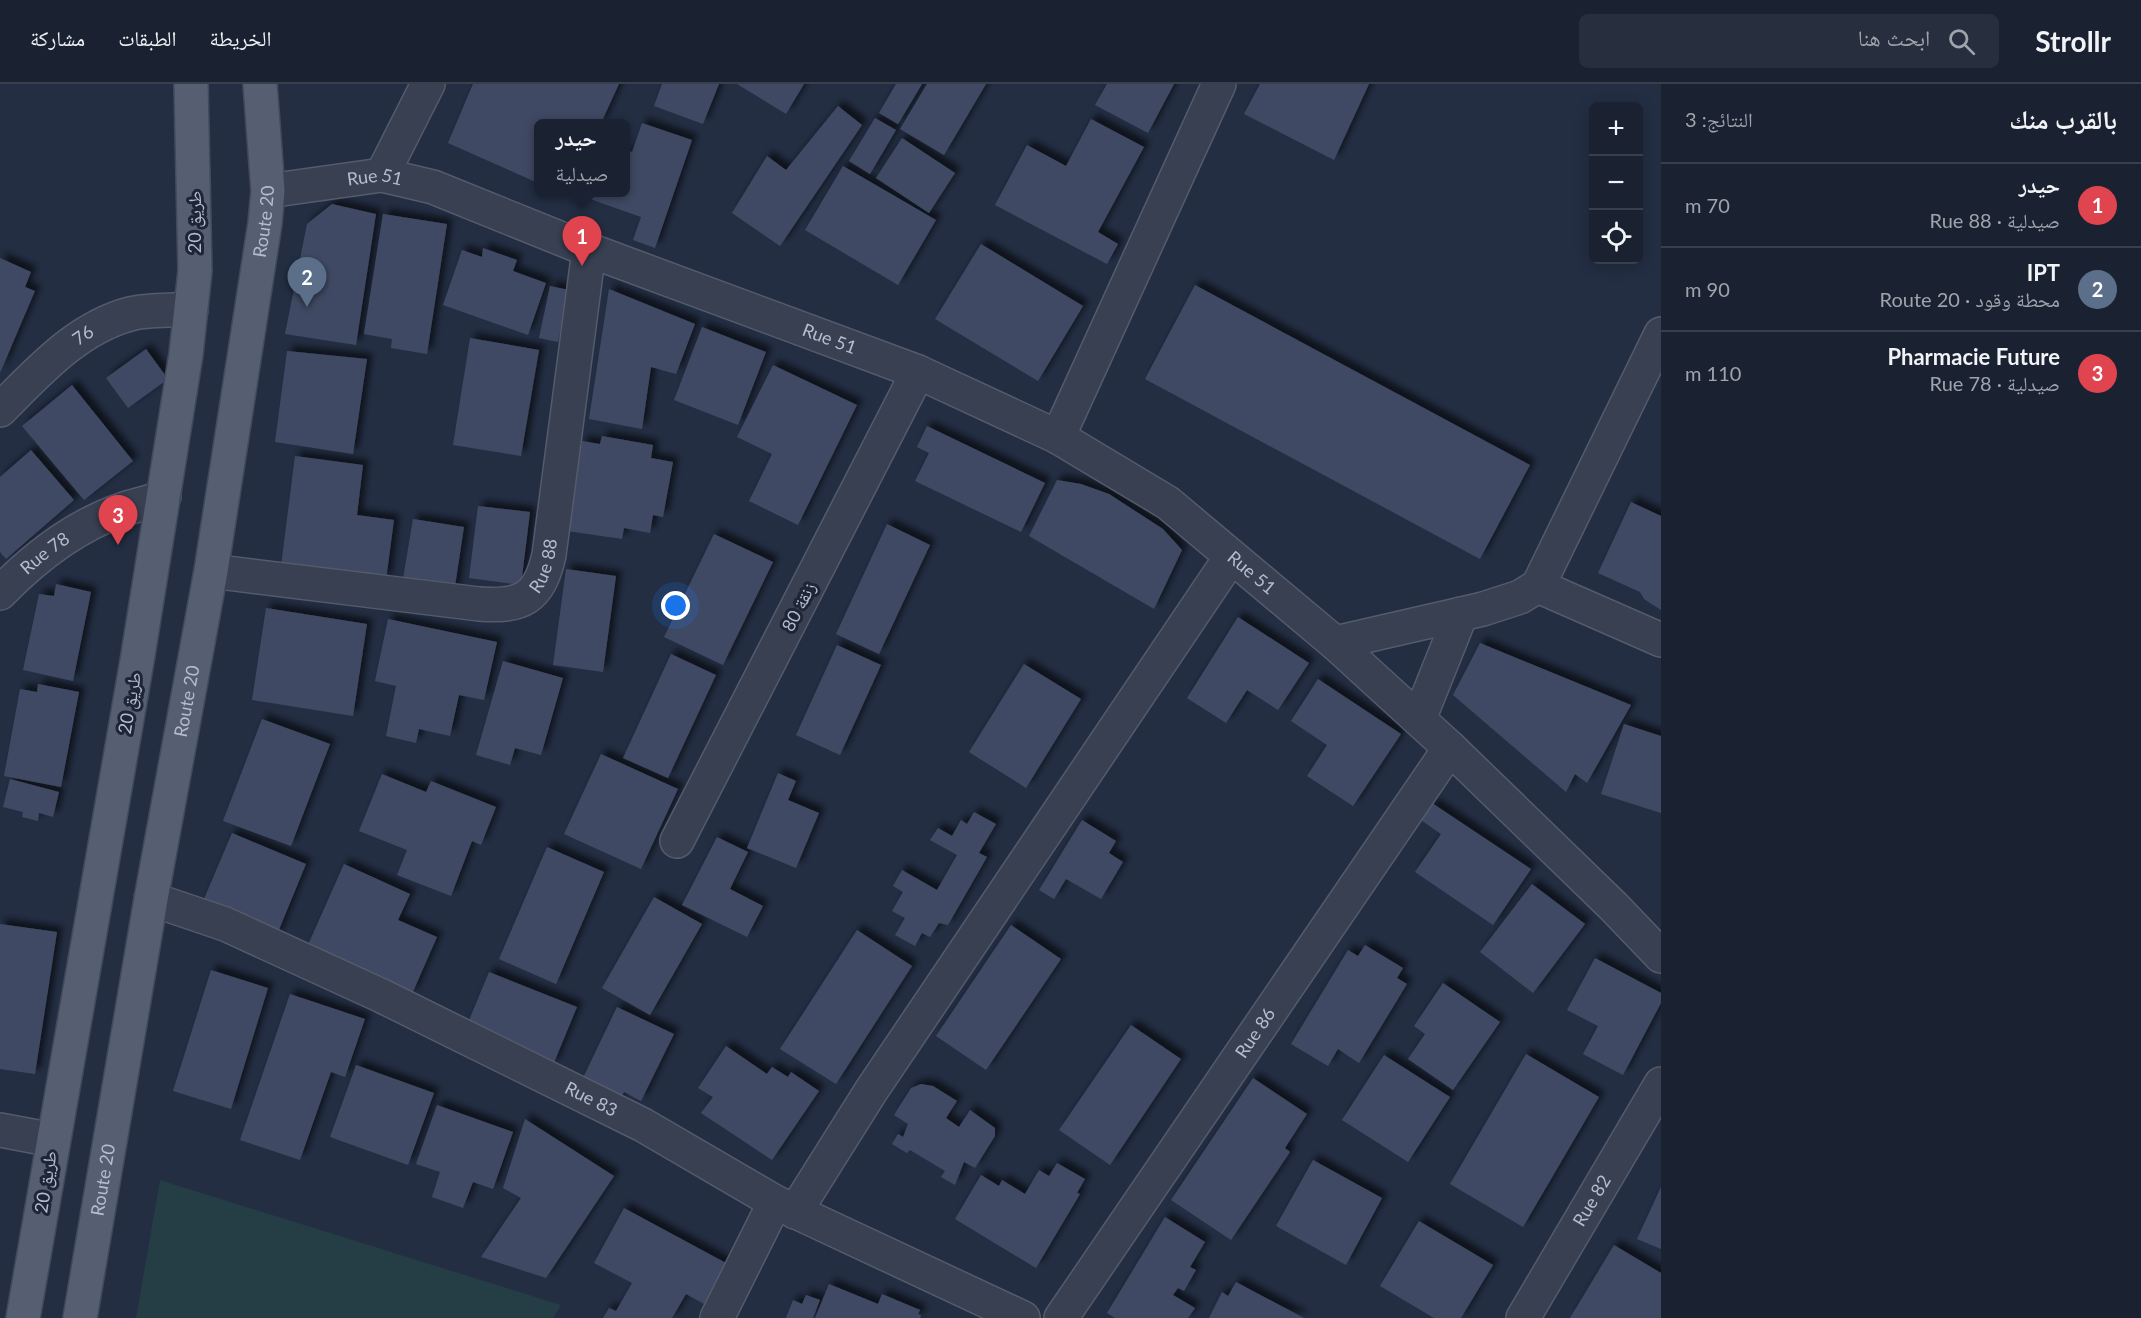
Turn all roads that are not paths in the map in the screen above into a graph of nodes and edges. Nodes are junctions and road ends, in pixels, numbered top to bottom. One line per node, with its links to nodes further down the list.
1 (191, 84): 8 (main road, طريق 20)
2 (260, 84): 6 (main road, Route 20)
3 (428, 84): 5 (street)
4 (1219, 84): 12 (street)
5 (382, 175): 6 (street, Rue 51); 7 (street, Rue 51)
6 (268, 191): 15 (main road, Route 20)
7 (589, 250): 10 (street, Rue 51); 15 (street, Rue 88)
8 (191, 309): 11 (street, 76); 13 (main road, طريق 20)
9 (1661, 334): 16 (street)
10 (918, 372): 12 (street, Rue 51); 23 (street, زنقة 80)
11 (0, 410)
12 (1058, 438): 14 (street, Rue 51)
13 (164, 496): 17 (street, Rue 78); 28 (main road, طريق 20)
14 (1231, 557): 20 (street, Rue 51); 29 (street)
15 (212, 571): 24 (main road, Route 20)
16 (1538, 586): 18 (street); 19 (street)
17 (0, 593)
18 (1461, 614): 20 (street); 21 (street)
19 (1661, 640)
20 (1335, 643): 21 (street, Rue 51)
21 (1419, 719): 22 (street, Rue 51)
22 (1450, 748): 25 (street, Rue 51); 34 (street, Rue 86)
23 (677, 841)
24 (151, 899): 29 (street, Rue 83); 31 (main road, Route 20)
25 (1661, 956)
26 (1661, 1084): 35 (street, Rue 82)
27 (0, 1130): 28 (street)
28 (53, 1140): 30 (main road, طريق 20)
29 (785, 1207): 32 (street); 33 (street, Rue 83)
30 (22, 1318)
31 (80, 1318)
32 (717, 1318)
33 (1023, 1318)
34 (1061, 1318)
35 (1523, 1318)

